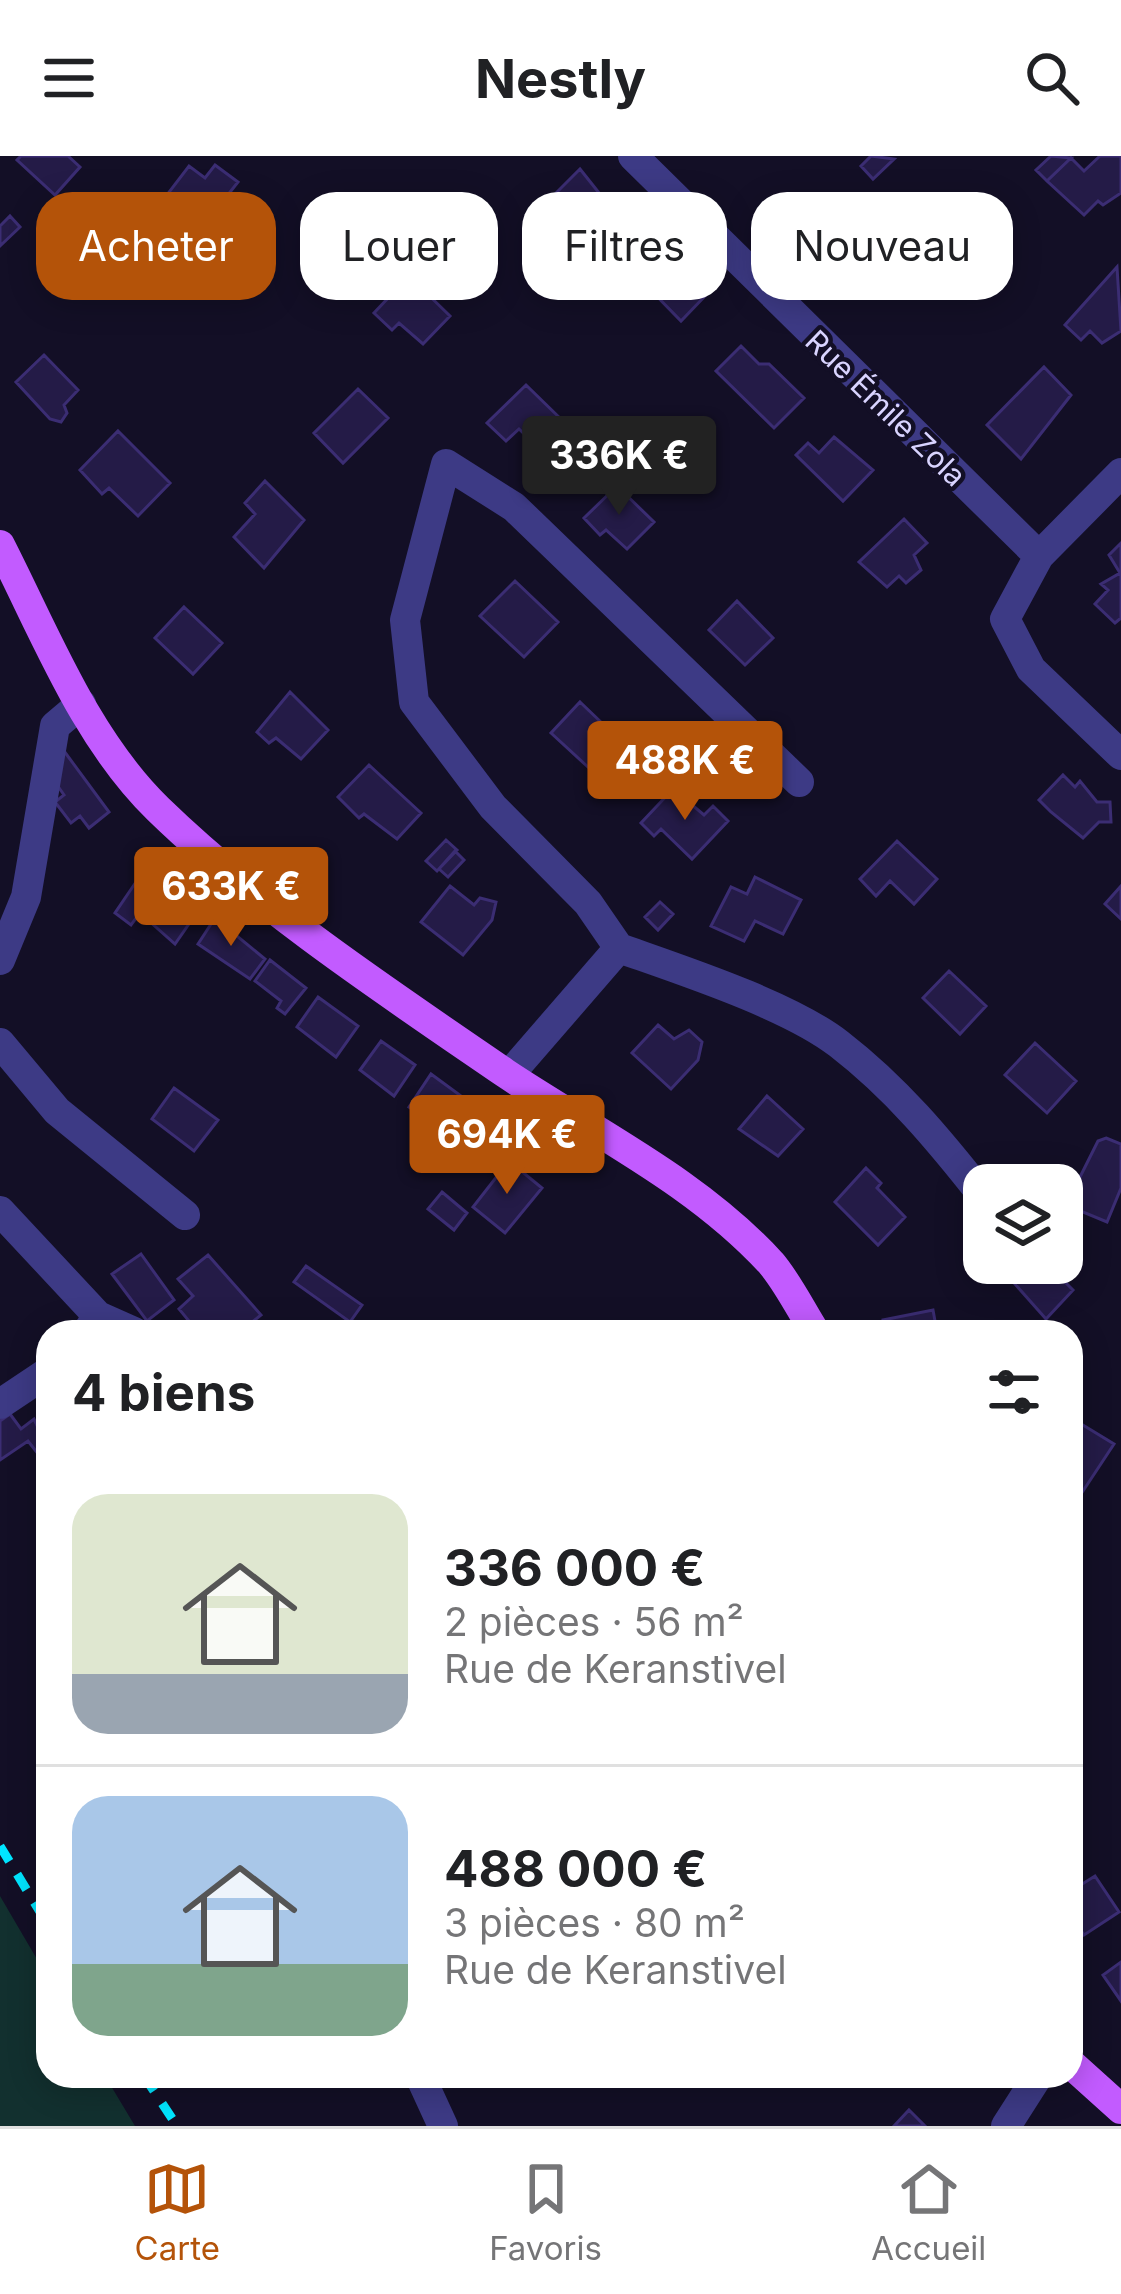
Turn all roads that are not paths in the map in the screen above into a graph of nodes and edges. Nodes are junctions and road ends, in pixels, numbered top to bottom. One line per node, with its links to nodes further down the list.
1 (633, 156): 4 (street, Rue Émile Zola)
2 (1121, 473): 4 (street)
3 (0, 544): 5 (main road)
4 (1039, 556): 6 (street)
5 (81, 704): 9 (street); 11 (main road)
6 (1121, 755)
7 (799, 782): 8 (street)
8 (620, 948): 11 (street); 12 (street)
9 (0, 960)
10 (0, 1043): 14 (street)
11 (508, 1075): 16 (main road)
12 (963, 1170)
13 (0, 1211): 15 (street)
14 (185, 1216)
15 (90, 1320)
16 (807, 1320)
17 (36, 1380): 18 (street)
18 (0, 1404)
19 (1083, 2075): 22 (main road)
20 (426, 2088): 23 (street)
21 (1031, 2088): 24 (street)
22 (1121, 2109)
23 (443, 2126)
24 (1006, 2126)

